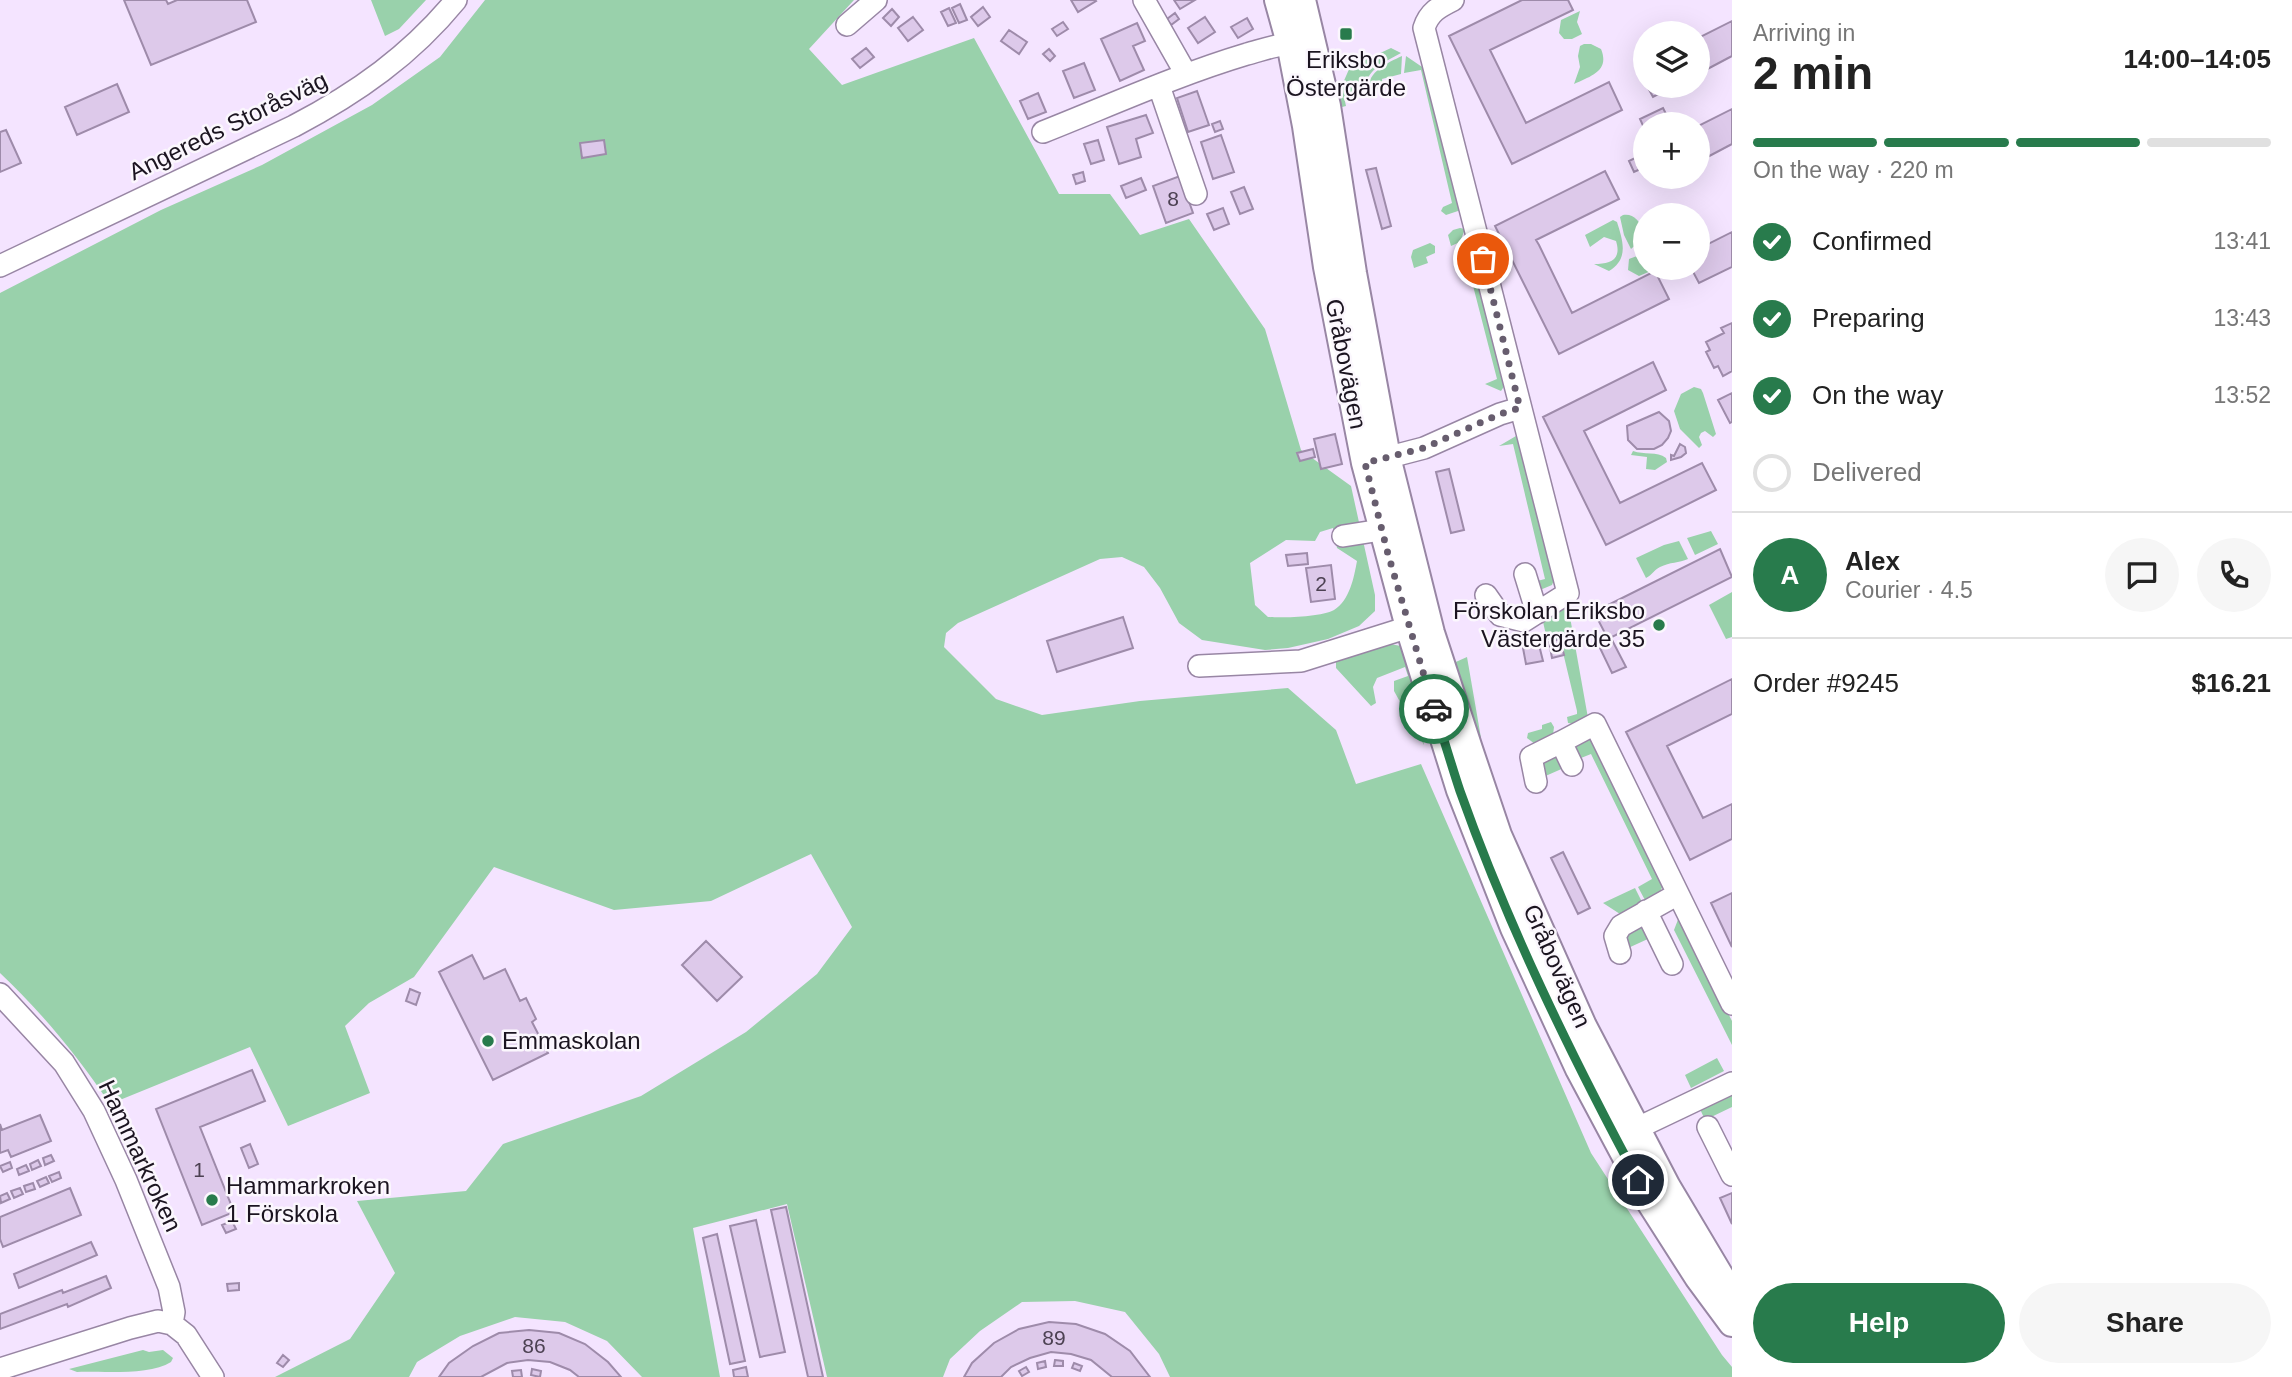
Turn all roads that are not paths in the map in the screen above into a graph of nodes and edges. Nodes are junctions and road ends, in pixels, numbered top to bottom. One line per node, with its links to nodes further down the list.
1 (456, 0): 14 (street, Angereds Storåsväg)
2 (876, 0): 7 (street)
3 (1144, 0): 10 (street)
4 (1278, 0): 8 (main road, Gråbovägen)
5 (1302, 0): 9 (main road, Gråbovägen)
6 (1453, 0): 15 (street)
7 (847, 25)
8 (1290, 43): 9 (street); 10 (street); 16 (main road, Gråbovägen)
9 (1315, 49): 16 (main road, Gråbovägen)
10 (1186, 74): 11 (street)
11 (1159, 86): 12 (street); 13 (street)
12 (1043, 132)
13 (1196, 194)
14 (0, 266)
15 (1520, 408): 16 (street); 21 (street)
16 (1376, 460): 17 (main road, Gråbovägen); 22 (main road, Gråbovägen)
17 (1381, 530): 18 (street); 22 (main road, Gråbovägen)
18 (1343, 536)
19 (1525, 574): 21 (street)
20 (1486, 595): 21 (street)
21 (1537, 613)
22 (1420, 630): 23 (street); 35 (main road, Gråbovägen)
23 (1199, 666)
24 (1561, 742): 25 (street); 26 (street); 27 (street)
25 (1572, 765)
26 (1536, 782)
27 (1678, 894): 28 (street); 32 (street)
28 (1646, 911): 29 (street); 30 (street)
29 (1620, 953)
30 (1672, 964)
31 (0, 995): 39 (street, Hammarkroken)
32 (1732, 1004)
33 (1732, 1083): 35 (street)
34 (1708, 1128): 36 (street)
35 (1627, 1133): 37 (main road, Gråbovägen); 38 (main road, Gråbovägen)
36 (1732, 1175)
37 (1732, 1296)
38 (1732, 1323)
39 (172, 1324): 40 (street); 41 (street)
40 (0, 1368)
41 (213, 1377)

